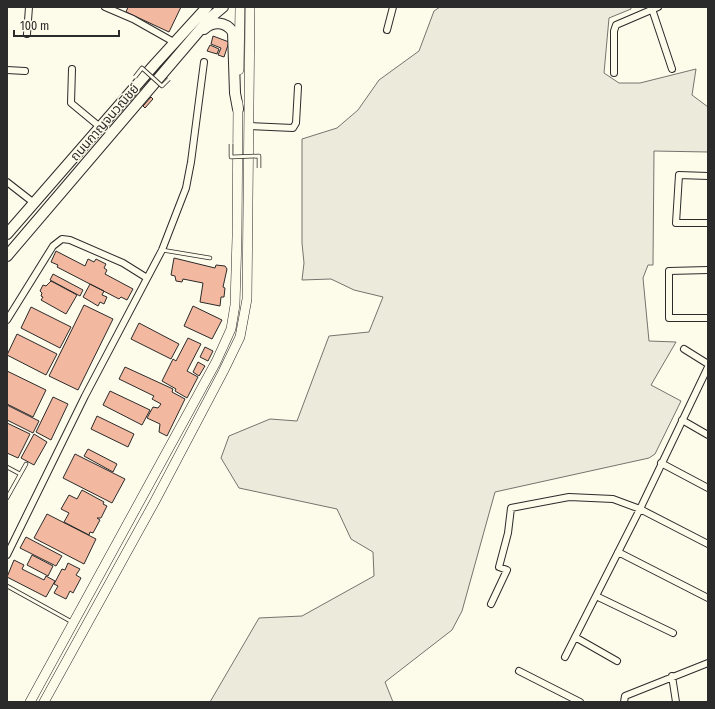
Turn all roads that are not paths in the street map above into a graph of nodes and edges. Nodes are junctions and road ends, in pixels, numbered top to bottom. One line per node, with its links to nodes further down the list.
1 (29, 7): 11 (street)
2 (105, 7): 13 (street)
3 (200, 7): 13 (main road)
4 (207, 7): 15 (main road, ถนนกาญจนวณิชย์)
5 (223, 7): 12 (main road, ถนนกาญจนวณิชย์)
6 (240, 7): 24 (main road)
7 (250, 7): 25 (main road)
8 (393, 7): 10 (street)
9 (655, 8): 17 (street); 20 (street)
10 (387, 30)
11 (27, 34)
12 (195, 37): 24 (main road); 35 (main road, ถนนกาญจนวณิชย์)
13 (172, 41): 15 (main road)
14 (204, 62): 34 (street)
15 (155, 64): 26 (main road, ถนนกาญจนวณิชย์)
16 (72, 69): 26 (street)
17 (672, 69)
18 (7, 70): 19 (street)
19 (25, 71)
20 (614, 73)
21 (135, 77): 22 (lane, bridge)
22 (169, 78)
23 (298, 87): 25 (street)
24 (238, 109): 59 (main road)
25 (250, 126): 60 (main road)
26 (100, 127): 31 (main road, ถนนกาญจนวณิชย์)
27 (231, 144): 28 (lane, bridge)
28 (259, 168)
29 (708, 176): 32 (street)
30 (7, 182): 31 (street)
31 (34, 203): 33 (main road, ถนนกาญจนวณิชย์)
32 (708, 223)
33 (7, 234)
34 (162, 250): 36 (lane); 38 (street)
35 (7, 256)
36 (210, 258)
37 (708, 270): 39 (street)
38 (147, 278): 40 (street); 54 (street)
39 (708, 318)
40 (7, 320)
41 (684, 349): 42 (street)
42 (708, 366): 43 (street)
43 (682, 420): 44 (street); 45 (street)
44 (708, 435)
45 (661, 463): 49 (street); 51 (street)
46 (26, 464): 48 (lane)
47 (7, 467): 48 (lane)
48 (20, 474): 50 (lane)
49 (708, 488)
50 (7, 498)
51 (640, 509): 52 (street); 53 (street); 58 (street)
52 (708, 544)
53 (618, 552): 56 (street); 57 (street)
54 (7, 555)
55 (7, 586): 59 (lane)
56 (596, 596): 61 (street); 62 (street)
57 (708, 598)
58 (491, 604)
59 (73, 622): 60 (main road); 68 (main road)
60 (84, 628): 69 (main road)
61 (673, 633)
62 (575, 637): 63 (street); 64 (street)
63 (565, 657)
64 (617, 661)
65 (708, 663): 67 (street)
66 (519, 671): 70 (street)
67 (672, 676): 71 (street); 72 (street)
68 (30, 702)
69 (44, 702)
70 (580, 702)
71 (624, 702)
72 (676, 702)

